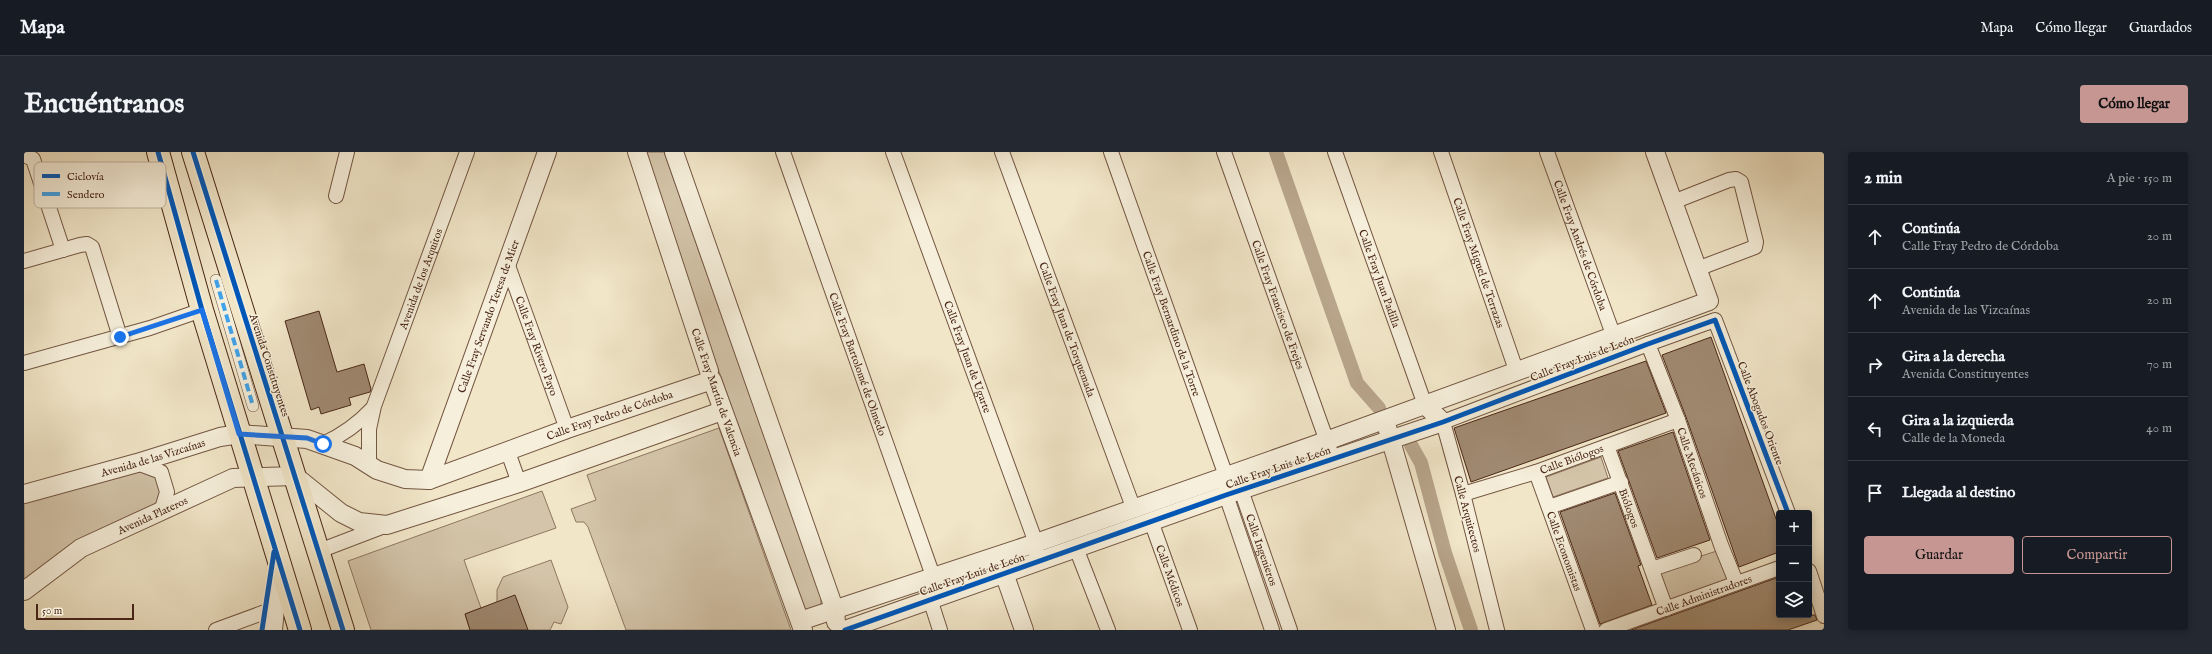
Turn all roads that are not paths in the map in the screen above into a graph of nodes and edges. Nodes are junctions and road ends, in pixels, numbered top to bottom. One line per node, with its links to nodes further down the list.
1 (158, 152): 19 (main road)
2 (193, 152): 46 (main road, Avenida Constituyentes)
3 (347, 152): 21 (street)
4 (467, 152): 39 (street, Avenida de los Arquitos)
5 (547, 152): 26 (street, Calle Fray Servando Teresa de Mier)
6 (637, 152): 36 (street, Calle Fray Martín de Valencia)
7 (674, 152): 87 (street)
8 (783, 152): 80 (street, Calle Fray Bartolomé de Olmedo)
9 (893, 152): 71 (street, Calle Fray Juan de Ugarte)
10 (1002, 152): 65 (street, Calle Fray Juan de Torquemada)
11 (1111, 152): 57 (street, Calle Fray Bernardino de la Torre)
12 (1224, 152): 48 (street, Calle Fray Francisco de Frejes)
13 (1335, 152): 37 (street, Calle Fray Juan Padilla)
14 (1441, 152): 35 (street, Calle Fray Miguel de Terrazas)
15 (1547, 152): 32 (street, Calle Fray Andrés de Córdoba)
16 (1655, 152): 22 (street)
17 (24, 155): 18 (street)
18 (34, 162)
19 (161, 162)
20 (166, 181): 29 (main road)
21 (336, 196)
22 (1673, 202): 27 (street); 27 (street)
23 (50, 208): 24 (street)
24 (64, 250): 25 (street); 31 (street)
25 (24, 261)
26 (507, 263): 44 (street, Calle Fray Rivero Payo); 59 (street, Calle Fray Servando Teresa de Mier)
27 (1697, 269): 32 (street, Calle Fray Luis de León)
28 (216, 280): 38 (street)
29 (202, 310): 31 (street); 45 (main road)
30 (1716, 320): 33 (street, Calle Fray Luis de León); 67 (street, Calle Abogados Oriente)
31 (120, 337): 34 (street)
32 (1614, 337): 35 (street, Calle Fray Luis de León)
33 (1648, 344): 42 (street, Calle Mecánicos); 43 (street, Calle Fray Luis de León)
34 (24, 363)
35 (1517, 373): 37 (street, Calle Fray Luis de León)
36 (711, 376): 40 (street, Calle Fray Martín de Valencia); 44 (street, Calle Fray Pedro de Córdoba)
37 (1425, 405): 41 (street, Calle Fray Luis de León); 43 (street)
38 (253, 406)
39 (374, 406): 49 (street, Avenida de los Arquitos); 54 (street, Avenida de los Arquitos)
40 (722, 411): 61 (street); 89 (street, Calle Fray Martín de Valencia)
41 (1384, 419): 47 (street); 48 (street, Calle Fray Luis de León)
42 (1678, 420): 50 (street, Calle Biólogos); 82 (street, Calle Mecánicos)
43 (1443, 422): 47 (street, Calle Fray Luis de León); 64 (street, Calle Arquitectos)
44 (567, 429): 51 (street, Calle Fray Pedro de Córdoba)
45 (239, 434): 46 (street, Avenida de las Vizcaínas); 53 (street, Avenida de las Vizcaínas); 58 (main road)
46 (283, 436): 49 (street, Calle Fray Pedro de Córdoba); 56 (main road, Avenida Constituyentes)
47 (1390, 439): 52 (street, Calle Fray Luis de León); 101 (street)
48 (1326, 441): 52 (street, Calle Fray Francisco de Frejes); 57 (street, Calle Fray Luis de León)
49 (323, 444): 54 (street, Calle Fray Pedro de Córdoba)
50 (1607, 446): 55 (street, Calle Biólogos); 60 (street, Biólogos)
51 (508, 452): 59 (street, Calle Fray Pedro de Córdoba); 61 (street)
52 (1334, 458): 62 (street, Calle Fray Luis de León)
53 (137, 463): 63 (street, Avenida de las Vizcaínas); 68 (street)
54 (369, 464): 59 (street, Calle Fray Pedro de Córdoba)
55 (1536, 472): 64 (street, Calle Biólogos); 66 (street, Calle Economistas)
56 (295, 476): 58 (street, Avenida Plateros); 70 (street); 73 (main road, Avenida Constituyentes)
57 (1226, 476): 62 (street, Calle Fray Bernardino de la Torre); 65 (street, Calle Fray Luis de León)
58 (255, 478): 68 (street, Avenida Plateros); 76 (main road)
59 (428, 480)
60 (1621, 482): 66 (street); 77 (street, Biólogos)
61 (519, 483): 70 (street)
62 (1234, 493): 69 (street, Calle Fray Luis de León); 99 (street, Calle Ingenieros); 100 (street, Calle Ingenieros)
63 (24, 494)
64 (1463, 494): 102 (street, Calle Arquitectos)
65 (1132, 507): 71 (street, Calle Fray Luis de León)
66 (1549, 507): 103 (street, Calle Economistas)
67 (1787, 510)
68 (161, 512): 83 (street, Avenida Plateros)
69 (1151, 522): 72 (street, Calle Fray Luis de León); 98 (street, Calle Médicos)
70 (387, 525): 73 (street)
71 (1036, 543): 75 (street, Calle Fray Juan de Ugarte); 80 (street, Calle Fray Luis de León)
72 (1076, 548): 75 (street, Calle Fray Luis de León); 97 (street)
73 (319, 551): 93 (main road, Avenida Constituyentes)
74 (1694, 555): 77 (street)
75 (1036, 562): 79 (street, Calle Fray Luis de León)
76 (279, 563): 85 (street); 92 (main road)
77 (1652, 569): 86 (street, Biólogos)
78 (1776, 569): 82 (street, Calle Administradores)
79 (1004, 573): 84 (street, Calle Fray Luis de León); 96 (street)
80 (933, 576): 87 (street, Calle Fray Luis de León)
81 (1812, 580): 88 (street)
82 (1736, 582): 86 (street, Calle Administradores)
83 (24, 591)
84 (930, 600): 94 (street, Calle Fray Luis de León); 95 (street)
85 (276, 608): 90 (street); 91 (street)
86 (1666, 609): 104 (street, Calle Administradores)
87 (835, 611): 89 (street, Calle Fray Luis de León); 94 (street)
88 (1824, 616)
89 (802, 626)
90 (216, 630)
91 (273, 630)
92 (300, 630)
93 (343, 630)
94 (845, 630)
95 (940, 630)
96 (1024, 630)
97 (1108, 630)
98 (1190, 630)
99 (1272, 630)
100 (1290, 630)
101 (1446, 630)
102 (1497, 630)
103 (1592, 630)
104 (1606, 630)

